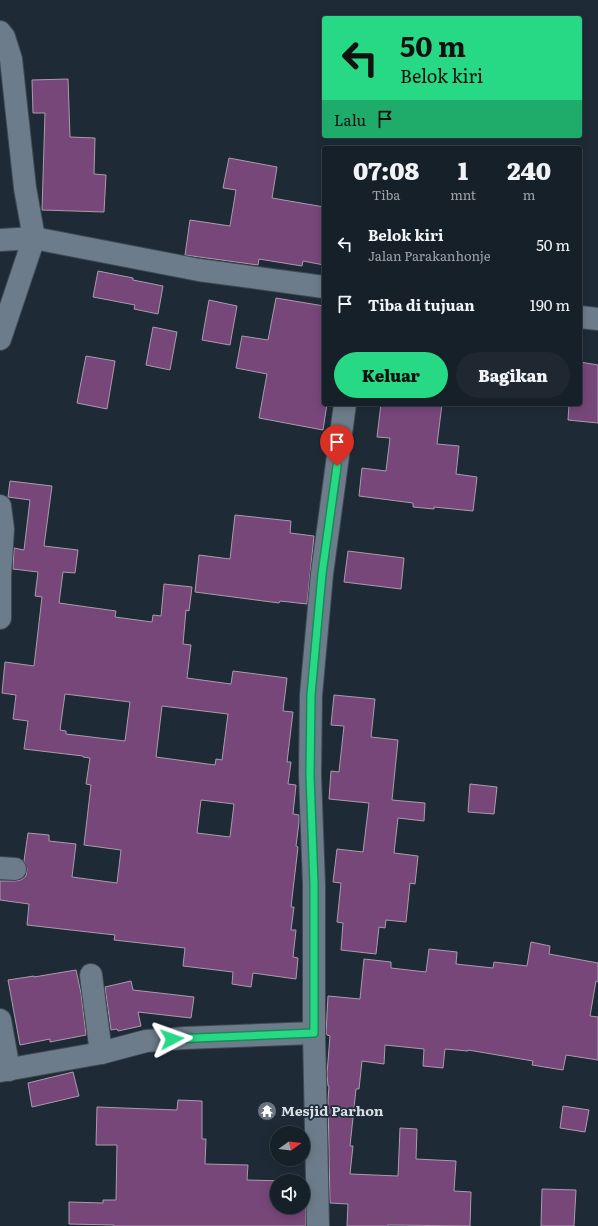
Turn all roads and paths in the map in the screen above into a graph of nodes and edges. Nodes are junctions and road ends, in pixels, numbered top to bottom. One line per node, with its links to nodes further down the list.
1 (0, 32): 2 (street)
2 (34, 238): 3 (street); 4 (street); 7 (street)
3 (0, 240)
4 (322, 287)
5 (582, 317): 6 (street)
6 (598, 319)
7 (0, 339)
8 (345, 406): 13 (street)
9 (0, 506): 10 (street)
10 (0, 618)
11 (91, 974): 14 (street)
12 (0, 1020): 15 (street)
13 (314, 1033): 14 (street); 16 (street)
14 (101, 1053): 15 (street)
15 (4, 1070)
16 (318, 1226)

